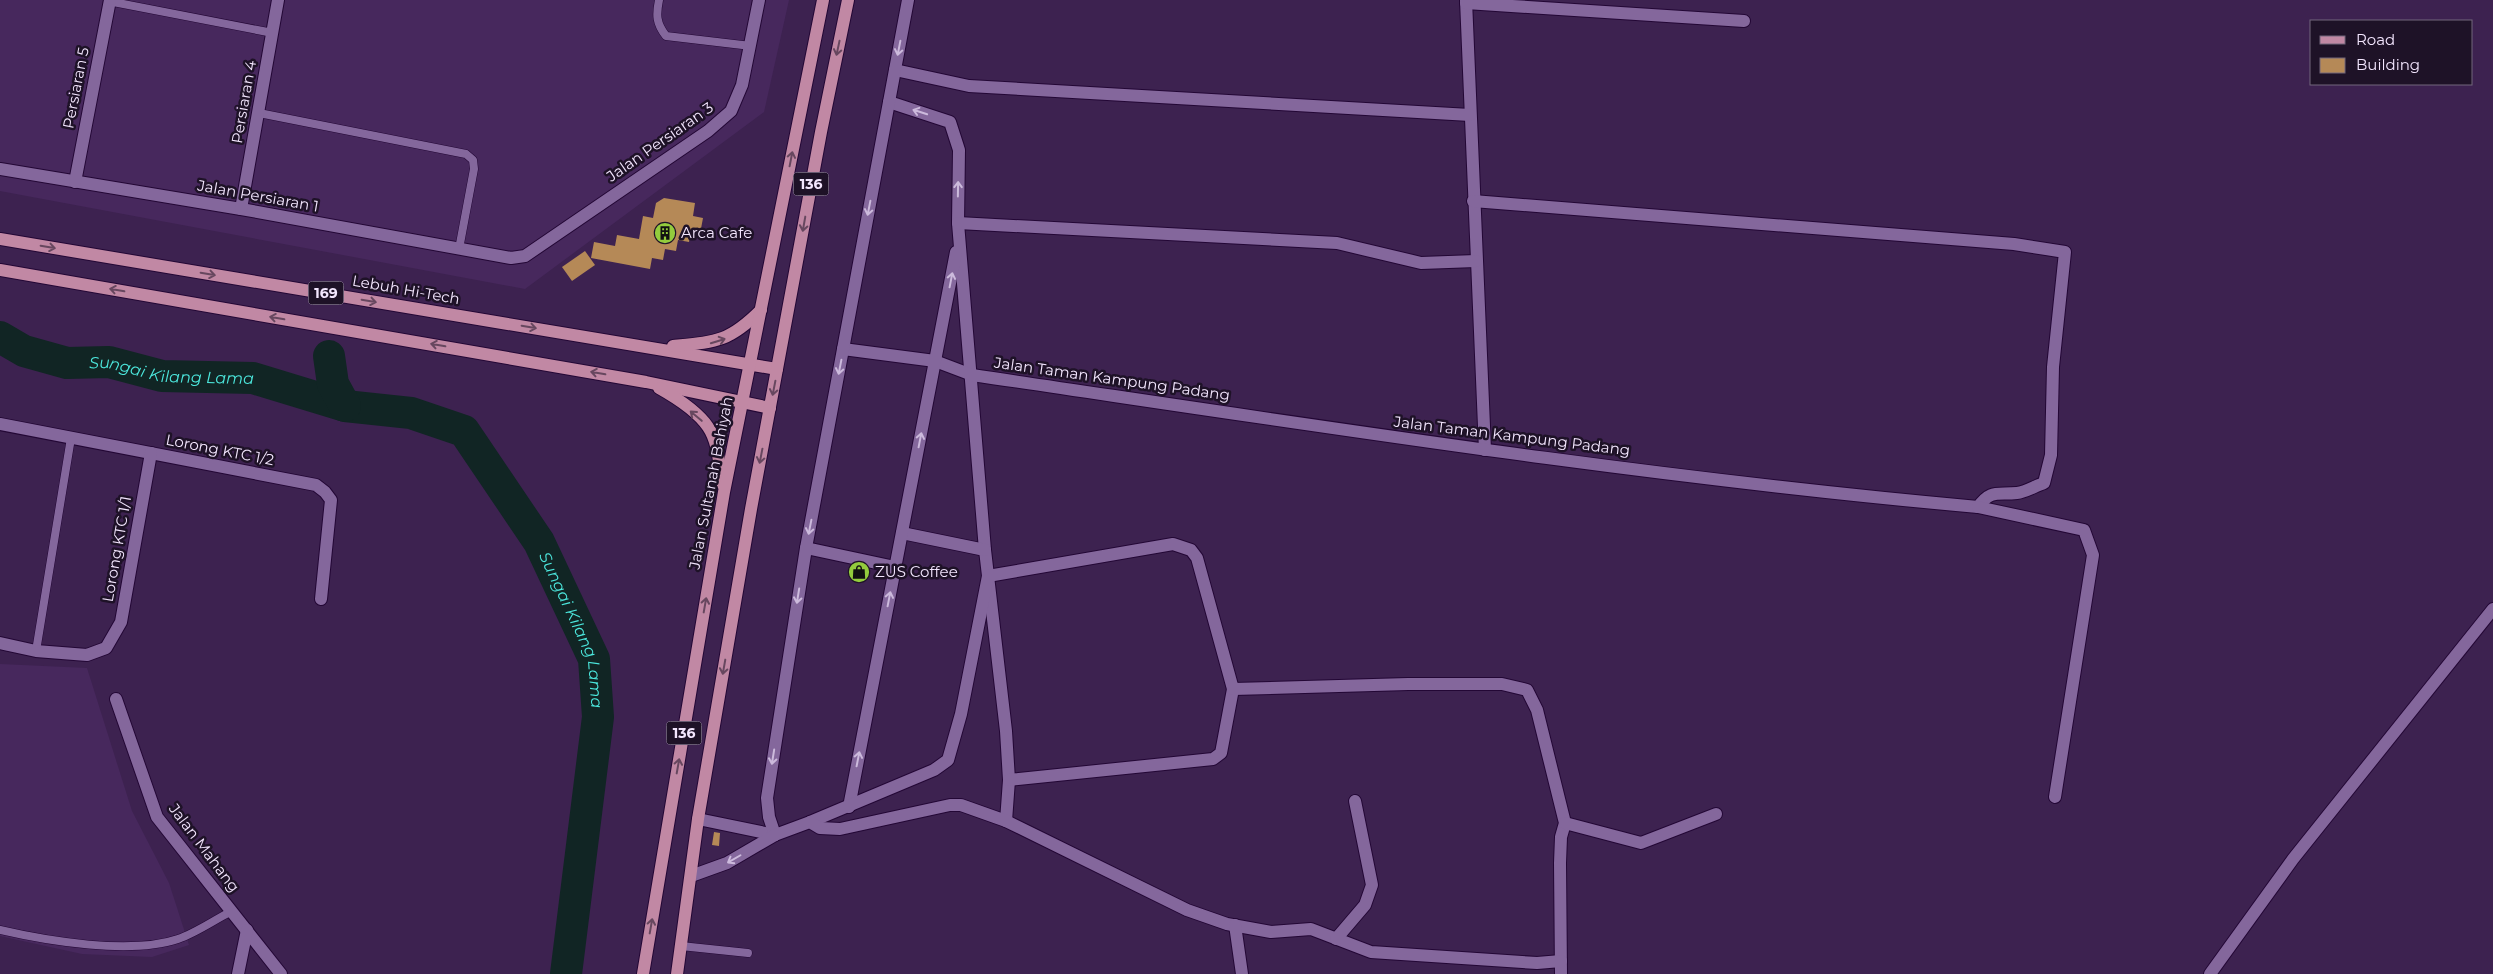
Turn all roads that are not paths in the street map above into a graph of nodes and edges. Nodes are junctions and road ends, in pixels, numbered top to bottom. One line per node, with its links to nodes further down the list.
1 (108, 0): 10 (lane); 17 (street, Persiaran 5)
2 (278, 0): 10 (street, Persiaran 4)
3 (659, 0): 11 (lane)
4 (759, 0): 11 (street, Jalan Persiaran 3)
5 (823, 0): 27 (main road, Jalan Sultanah Bahiyah / 136, one-way to 5)
6 (848, 0): 32 (main road, 136, one-way to 32)
7 (908, 0): 12 (street, one-way to 12)
8 (1466, 2): 9 (street); 15 (street)
9 (1744, 21)
10 (273, 32): 14 (street, Persiaran 4)
11 (751, 46): 24 (street, Jalan Persiaran 3)
12 (895, 70): 13 (street); 15 (street)
13 (889, 102): 20 (street, one-way to 13); 29 (street, one-way to 29)
14 (259, 113): 19 (street, Persiaran 4); 23 (lane)
15 (1470, 114): 18 (street)
16 (0, 169): 17 (street, Jalan Persiaran 1)
17 (75, 182): 19 (street, Jalan Persiaran 1)
18 (1473, 201): 25 (street); 42 (street)
19 (242, 209): 23 (street, Jalan Persiaran 1)
20 (958, 223): 21 (street); 25 (street)
21 (959, 238): 30 (street, one-way to 21); 33 (street)
22 (0, 239): 28 (main road, Lebuh Hi-Tech / 169, one-way to 28)
23 (459, 249): 24 (street, Jalan Persiaran 1)
24 (510, 258)
25 (1476, 261): 39 (street)
26 (0, 270): 34 (main road, 169, one-way to 26)
27 (761, 310): 28 (main road, one-way to 27); 31 (main road, Jalan Sultanah Bahiyah / 136)
28 (652, 348): 31 (main road, Lebuh Hi-Tech / 169)
29 (843, 349): 30 (street, Jalan Taman Kampung Padang); 44 (street, one-way to 44)
30 (935, 361): 33 (street, Jalan Taman Kampung Padang); 43 (street, one-way to 30)
31 (750, 364): 32 (main road, Lebuh Hi-Tech / 169); 35 (main road, Jalan Sultanah Bahiyah / 136)
32 (778, 369): 36 (main road, 136, one-way to 36)
33 (972, 375): 39 (street, Jalan Taman Kampung Padang); 45 (street)
34 (646, 382): 35 (main road, 169); 41 (main road, one-way to 34)
35 (743, 402): 36 (main road, 169); 41 (main road, Jalan Sultanah Bahiyah / 136)
36 (770, 408): 59 (main road, 136, one-way to 59)
37 (1, 428): 38 (street, Lorong KTC 1/2)
38 (71, 438): 40 (street, Lorong KTC 1/2); 51 (lane)
39 (1485, 450): 42 (street, Jalan Taman Kampung Padang)
40 (151, 453): 48 (street, Lorong KTC 1/2); 51 (street, Lorong KTC 1/1)
41 (724, 492): 75 (main road, Jalan Sultanah Bahiyah / 136, one-way to 41)
42 (1978, 507): 55 (street, Jalan Taman Kampung Padang)
43 (902, 533): 45 (street); 46 (street)
44 (806, 548): 46 (street); 63 (street, one-way to 63)
45 (985, 550): 47 (street)
46 (895, 568): 57 (street, one-way to 46)
47 (988, 576): 52 (street); 54 (street); 57 (street)
48 (321, 599)
49 (2493, 609): 79 (street)
50 (0, 643): 51 (street)
51 (36, 651)
52 (1233, 689): 54 (street); 62 (street)
53 (116, 699): 65 (street, Jalan Mahang)
54 (1009, 780): 60 (street)
55 (2055, 797)
56 (1355, 802): 69 (street)
57 (849, 807): 61 (street)
58 (1716, 814): 62 (street)
59 (698, 819): 63 (street); 64 (main road, 136)
60 (1006, 821): 61 (street); 66 (street)
61 (810, 822): 63 (street)
62 (1566, 823): 72 (street)
63 (776, 835): 64 (street, one-way to 64)
64 (691, 876): 70 (main road, 136)
65 (232, 911): 67 (lane); 68 (street, Jalan Mahang)
66 (1236, 925): 69 (street); 77 (street)
67 (0, 930)
68 (247, 930): 73 (street); 74 (street, Jalan Mahang)
69 (1336, 939): 72 (street)
70 (681, 946): 71 (lane); 76 (main road, 136)
71 (748, 953)
72 (1561, 961): 78 (street)
73 (238, 974)
74 (281, 974)
75 (643, 974)
76 (677, 974)
77 (1242, 974)
78 (1561, 974)
79 (2210, 974)

